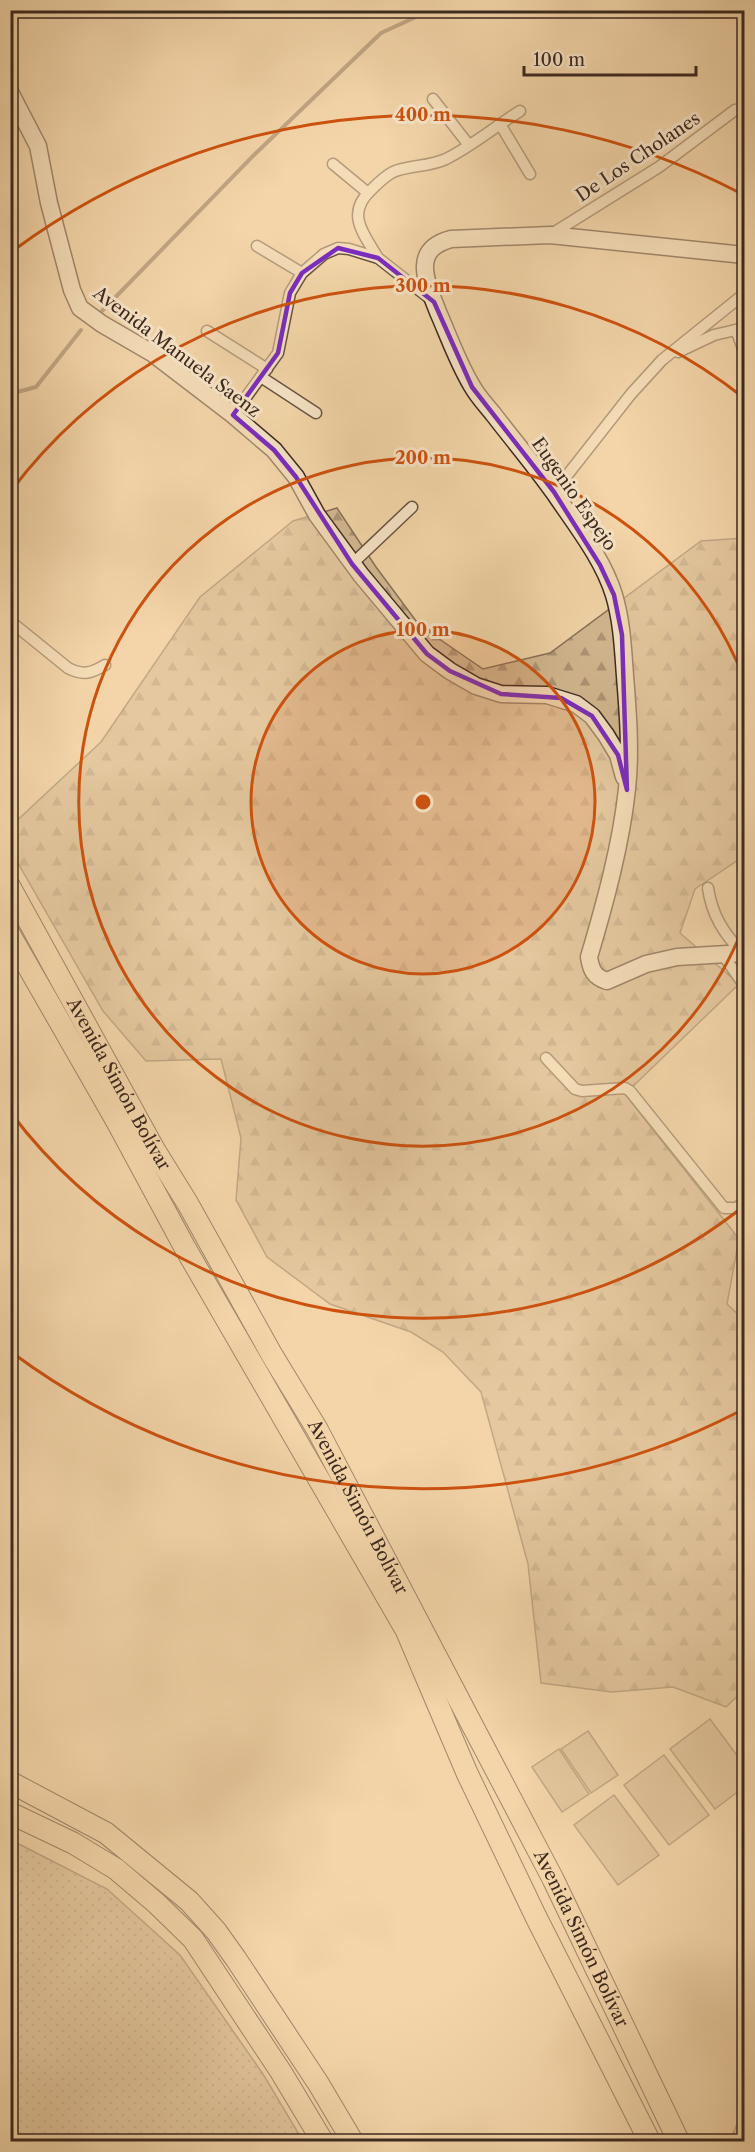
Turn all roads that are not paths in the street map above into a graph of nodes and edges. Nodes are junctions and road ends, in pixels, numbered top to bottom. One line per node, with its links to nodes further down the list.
1 (10, 92): 23 (street, Avenida Manuela Saenz)
2 (433, 99): 6 (street)
3 (744, 110): 10 (street, De Los Cholanes)
4 (520, 111): 5 (street)
5 (500, 124): 6 (street); 8 (street)
6 (468, 144): 9 (street)
7 (333, 164): 9 (street)
8 (530, 174)
9 (368, 193): 13 (street)
10 (550, 235): 12 (street, Eugenio Espejo); 16 (street, Eugenio Espejo)
11 (257, 246): 14 (street)
12 (744, 255)
13 (378, 258): 14 (street); 16 (street)
14 (302, 273): 21 (street)
15 (744, 294): 20 (street)
16 (434, 302): 24 (street, Eugenio Espejo)
17 (740, 329): 19 (street); 20 (street)
18 (207, 331): 21 (street)
19 (744, 351)
20 (662, 360): 24 (street)
21 (264, 373): 22 (street); 23 (street)
22 (316, 413)
23 (233, 415): 26 (street, Avenida Manuela Saenz)
24 (554, 492): 29 (street, Eugenio Espejo)
25 (412, 507): 26 (street)
26 (352, 564): 29 (street, Avenida Manuela Saenz)
27 (10, 621): 28 (street)
28 (105, 665)
29 (627, 790): 34 (street, Eugenio Espejo)
30 (10, 887): 43 (highway, Avenida Simón Bolívar)
31 (708, 888): 33 (street)
32 (10, 935): 42 (highway, Avenida Simón Bolívar)
33 (743, 953): 34 (street, Eugenio Espejo)
34 (723, 955): 35 (street)
35 (744, 985)
36 (546, 1058): 37 (street)
37 (744, 1201)
38 (10, 1782): 41 (highway)
39 (10, 1813): 40 (highway)
40 (323, 2142)
41 (353, 2142)
42 (650, 2142)
43 (679, 2142)

